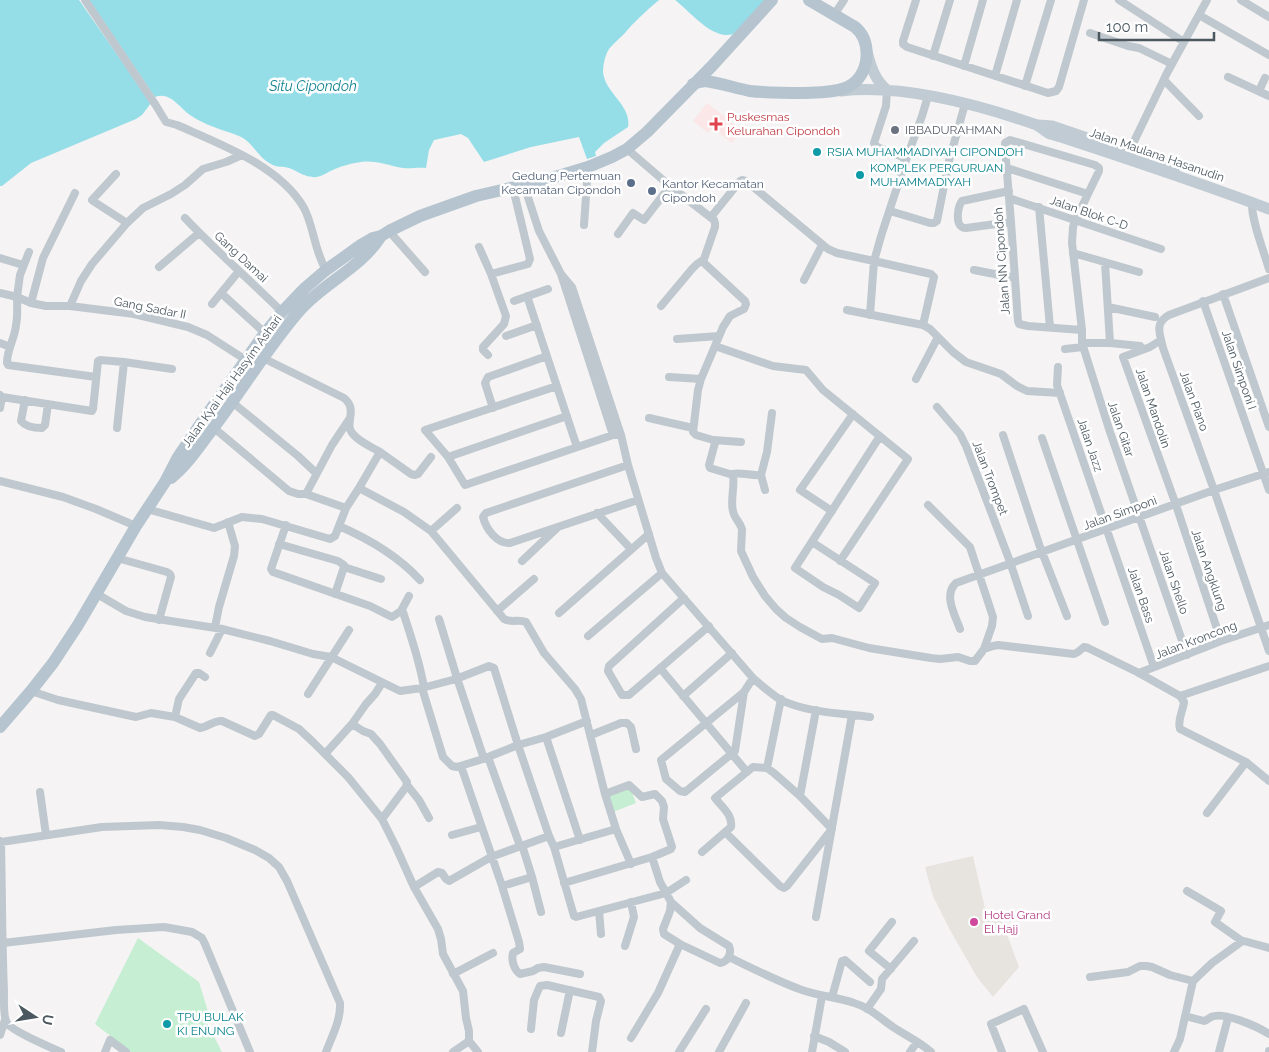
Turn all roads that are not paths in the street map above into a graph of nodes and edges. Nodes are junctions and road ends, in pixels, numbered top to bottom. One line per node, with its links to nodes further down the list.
1 (85, 0): 45 (street)
2 (772, 0): 15 (main road, Jalan Kyai Haji Hasyim Ashari)
3 (777, 0): 15 (main road)
4 (809, 0): 16 (main road)
5 (844, 0): 16 (street)
6 (916, 0): 23 (street)
7 (950, 0): 23 (street)
8 (984, 0): 26 (street)
9 (1017, 0): 27 (street)
10 (1051, 0): 33 (street)
11 (1084, 0): 33 (street)
12 (1119, 0): 20 (street)
13 (1207, 0): 17 (street)
14 (1241, 0): 18 (street)
15 (761, 13): 25 (main road, Jalan Kyai Haji Hasyim Ashari)
16 (834, 15): 21 (main road)
17 (1199, 15): 20 (street); 22 (street)
18 (1269, 17)
19 (1090, 33): 24 (street)
20 (1184, 42): 24 (street)
21 (867, 50): 34 (street); 35 (main road)
22 (1269, 55)
23 (933, 56): 26 (street)
24 (1172, 64): 30 (street)
25 (712, 66): 31 (main road); 32 (main road, Jalan Kyai Haji Hasyim Ashari)
26 (964, 66): 27 (street)
27 (995, 76): 33 (street)
28 (1228, 77): 36 (street)
29 (1265, 78): 36 (street)
30 (1164, 80): 40 (street); 44 (street)
31 (713, 83): 32 (main road); 35 (main road)
32 (693, 84): 42 (main road, Jalan Kyai Haji Hasyim Ashari)
33 (1026, 86)
34 (887, 90): 35 (street, Jalan Maulana Hasanudin); 37 (street, Jalan Maulana Hasanudin); 46 (street)
35 (834, 92)
36 (1259, 92): 38 (street)
37 (928, 96): 39 (street, Jalan Maulana Hasanudin); 46 (street)
38 (1269, 96)
39 (964, 106): 41 (street, Jalan Maulana Hasanudin); 60 (street)
40 (1199, 116)
41 (1051, 130): 43 (street); 44 (street, Jalan Maulana Hasanudin)
42 (627, 149): 47 (main road, Jalan Kyai Haji Hasyim Ashari); 51 (street)
43 (1045, 149): 48 (street, Jalan NN Cipondoh); 55 (street)
44 (1129, 152): 49 (street, Jalan Maulana Hasanudin)
45 (242, 155): 65 (street); 82 (street)
46 (905, 163): 60 (street)
47 (588, 167): 52 (main road, Jalan Kyai Haji Hasyim Ashari); 66 (street)
48 (1007, 168): 54 (street, Jalan NN Cipondoh); 55 (street)
49 (1173, 171): 56 (street, Jalan Maulana Hasanudin); 57 (street, Jalan Maulana Hasanudin)
50 (116, 174): 65 (street)
51 (670, 186): 61 (street); 69 (street)
52 (519, 187): 68 (main road, Jalan Kyai Haji Hasyim Ashari); 87 (street); 154 (street)
53 (75, 193): 99 (street)
54 (1009, 194): 58 (street, Jalan Blok C-D); 64 (street, Jalan NN Cipondoh); 64 (street)
55 (1088, 194): 63 (street)
56 (1269, 202)
57 (1251, 205): 59 (street, Jalan Maulana Hasanudin); 81 (street)
58 (1039, 207): 63 (street, Jalan Blok C-D); 110 (street)
59 (1269, 210)
60 (890, 211): 77 (street)
61 (711, 217): 70 (street); 76 (street)
62 (185, 218): 67 (street, Gang Damai)
63 (1075, 221): 72 (street, Jalan Blok C-D); 74 (street, Jalan Gitar)
64 (1011, 222): 88 (street, Jalan NN Cipondoh)
65 (127, 223): 101 (street)
66 (584, 225)
67 (199, 233): 80 (street); 84 (street, Gang Damai)
68 (385, 234): 82 (main road, Jalan Kyai Haji Hasyim Ashari); 85 (street); 127 (main road, Jalan Kyai Haji Hasyim Ashari)
69 (618, 234)
70 (822, 245): 77 (street); 90 (street)
71 (479, 247): 87 (street)
72 (1161, 249)
73 (29, 252): 79 (street)
74 (1073, 253): 78 (street); 111 (street, Jalan Gitar)
75 (0, 258): 79 (street)
76 (703, 260): 102 (street); 114 (street)
77 (874, 261): 106 (street); 109 (street)
78 (1106, 263): 86 (street); 103 (street)
79 (23, 265): 96 (street)
80 (159, 267)
81 (1269, 269)
82 (326, 270): 105 (main road, Jalan Kyai Haji Hasyim Ashari)
83 (974, 270): 88 (street)
84 (239, 271): 93 (street); 105 (street, Gang Damai)
85 (425, 272)
86 (1139, 272)
87 (491, 274): 125 (street)
88 (1015, 278): 110 (street, Jalan NN Cipondoh)
89 (1269, 278): 94 (street)
90 (804, 280)
91 (548, 288): 95 (street)
92 (0, 293): 96 (street, Gang Sadar II)
93 (221, 293): 100 (street); 112 (street)
94 (1223, 294): 98 (street); 150 (street, Jalan Simponi I)
95 (527, 296): 97 (street); 108 (street)
96 (17, 297): 99 (street, Gang Sadar II); 123 (street)
97 (514, 301)
98 (1203, 302): 107 (street); 166 (street, Jalan Simponi I)
99 (31, 303): 101 (street, Gang Sadar II)
100 (212, 304)
101 (70, 306): 128 (street, Gang Sadar II)
102 (661, 306)
103 (1108, 307): 107 (street); 119 (street)
104 (847, 310): 106 (street)
105 (282, 312): 112 (main road, Jalan Kyai Haji Hasyim Ashari)
106 (870, 314): 109 (street)
107 (1159, 318): 117 (street, Jalan Piano)
108 (537, 325): 113 (street); 126 (street)
109 (923, 325): 115 (street)
110 (1050, 327): 111 (street)
111 (1082, 330): 120 (street, Jalan Gitar)
112 (265, 332): 128 (main road, Jalan Kyai Haji Hasyim Ashari)
113 (506, 336)
114 (719, 336): 116 (street); 121 (street)
115 (938, 337): 135 (street); 137 (street)
116 (677, 339)
117 (1161, 340): 173 (street, Jalan Piano); 178 (street, Jalan Mandolin)
118 (0, 343): 123 (street)
119 (1110, 344): 120 (street); 122 (street)
120 (1082, 345): 124 (street); 184 (street, Jalan Gitar)
121 (715, 346): 134 (street); 146 (street)
122 (1140, 346)
123 (10, 347): 132 (street)
124 (1065, 349)
125 (488, 355)
126 (547, 356): 136 (street); 144 (street)
127 (263, 358): 140 (main road, Jalan Kyai Haji Hasyim Ashari); 148 (street)
128 (246, 360): 170 (main road, Jalan Kyai Haji Hasyim Ashari)
129 (124, 362): 131 (street); 132 (street); 151 (street)
130 (1058, 367): 137 (street, Jalan Jazz)
131 (172, 369)
132 (96, 377): 141 (street)
133 (669, 377): 134 (street)
134 (700, 379): 153 (street)
135 (916, 379)
136 (557, 386): 144 (street); 147 (street)
137 (1060, 393): 190 (street, Jalan Jazz)
138 (1, 396): 139 (street); 143 (street)
139 (25, 400): 141 (street); 141 (street)
140 (232, 402): 152 (main road, Jalan Kyai Haji Hasyim Ashari); 165 (street)
141 (48, 404)
142 (937, 407): 201 (street, Jalan Trompet)
143 (0, 408)
144 (493, 408): 163 (street)
145 (772, 413): 168 (street)
146 (853, 414): 156 (street); 182 (street)
147 (566, 416): 160 (street); 163 (street)
148 (350, 418): 161 (street); 165 (street)
149 (649, 418): 153 (street)
150 (1269, 427)
151 (117, 428)
152 (214, 428): 170 (main road, Jalan Kyai Haji Hasyim Ashari); 175 (street)
153 (693, 428): 158 (street)
154 (617, 435): 160 (street); 164 (street)
155 (1003, 435): 197 (street)
156 (880, 436): 182 (street); 200 (street)
157 (1042, 438): 193 (street)
158 (713, 440): 159 (street); 167 (street)
159 (741, 442)
160 (577, 447): 163 (street)
161 (380, 452): 162 (street); 171 (street)
162 (431, 457)
163 (448, 457)
164 (628, 464): 176 (street); 189 (street)
165 (316, 473): 175 (street)
166 (1266, 473): 173 (street, Jalan Simponi); 174 (street, Jalan Simponi I)
167 (732, 474): 168 (street); 228 (street)
168 (761, 475): 172 (street)
169 (0, 481): 186 (street)
170 (165, 482): 181 (main road, Jalan Kyai Haji Hasyim Ashari)
171 (359, 488): 179 (street); 191 (street)
172 (765, 490)
173 (1214, 490): 178 (street, Jalan Simponi); 223 (street, Jalan Piano)
174 (1269, 490)
175 (306, 494): 179 (street)
176 (638, 500): 183 (street); 192 (street)
177 (928, 505): 204 (street)
178 (1176, 505): 184 (street, Jalan Simponi); 227 (street, Jalan Angklung)
179 (346, 508): 188 (street)
180 (457, 508): 191 (street)
181 (147, 509): 185 (street); 186 (main road, Jalan Kyai Haji Hasyim Ashari)
182 (832, 511): 194 (street)
183 (598, 513): 189 (street); 196 (street)
184 (1140, 517): 190 (street, Jalan Simponi); 232 (street, Jalan Shello)
185 (228, 522): 187 (street); 222 (street)
186 (136, 526): 198 (main road, Jalan Kyai Haji Hasyim Ashari)
187 (286, 526): 188 (street); 195 (street)
188 (339, 526): 206 (street)
189 (559, 526): 199 (street)
190 (1107, 529): 193 (street, Jalan Simponi); 235 (street, Jalan Bass)
191 (431, 531): 213 (street)
192 (649, 534): 196 (street); 203 (street)
193 (1076, 540): 197 (street, Jalan Simponi); 219 (street)
194 (812, 542): 200 (street); 200 (street)
195 (279, 544): 202 (street); 209 (street)
196 (631, 549): 214 (street)
197 (1042, 553): 201 (street, Jalan Simponi); 216 (street)
198 (117, 558): 208 (main road, Jalan Kyai Haji Hasyim Ashari); 218 (street)
199 (522, 561)
200 (840, 561)
201 (1010, 564): 204 (street, Jalan Simponi); 215 (street, Jalan Trompet)
202 (344, 567): 205 (street); 209 (street)
203 (662, 573): 211 (street); 226 (street)
204 (979, 575): 224 (street, Jalan Simponi); 228 (street)
205 (381, 579)
206 (420, 580)
207 (534, 580): 213 (street)
208 (97, 594): 218 (street); 243 (main road, Jalan Kyai Haji Hasyim Ashari)
209 (335, 594): 212 (street)
210 (410, 596): 212 (street)
211 (684, 598): 221 (street); 236 (street)
212 (401, 610): 242 (street)
213 (497, 611): 253 (street)
214 (559, 613)
215 (1028, 616)
216 (1067, 616)
217 (439, 619): 239 (street)
218 (158, 620): 222 (street)
219 (1105, 622)
220 (1269, 625): 223 (street, Jalan Kroncong)
221 (709, 626): 231 (street); 236 (street)
222 (219, 628): 230 (street); 233 (street)
223 (1260, 628): 227 (street, Jalan Kroncong); 229 (street, Jalan Piano)
224 (960, 629)
225 (349, 630): 233 (street)
226 (588, 636)
227 (1221, 641): 232 (street, Jalan Kroncong)
228 (984, 649): 237 (street)
229 (1269, 651)
230 (210, 653)
231 (732, 653): 240 (street); 246 (street)
232 (1187, 655): 235 (street, Jalan Kroncong)
233 (331, 657): 241 (street); 245 (street)
234 (1269, 666): 247 (street)
235 (1154, 667): 237 (street, Jalan Kroncong)
236 (660, 668): 246 (street)
237 (1139, 673): 247 (street)
238 (205, 677): 251 (street)
239 (457, 678): 242 (street); 259 (street); 263 (street)
240 (753, 678): 244 (street); 248 (street)
241 (382, 683): 242 (street); 256 (street)
242 (423, 688): 265 (street)
243 (31, 691): 251 (street); 254 (main road, Jalan Kyai Haji Hasyim Ashari)
244 (744, 692): 255 (street); 261 (street)
245 (308, 694)
246 (683, 696): 255 (street)
247 (1180, 696): 264 (street)
248 (781, 699): 249 (street); 266 (street)
249 (816, 710): 250 (street); 272 (street)
250 (852, 715): 252 (street); 278 (street)
251 (175, 717): 262 (street)
252 (870, 717)
253 (587, 721): 257 (street); 258 (street)
254 (1, 723)
255 (706, 723): 261 (street); 261 (street)
256 (352, 724): 262 (street); 269 (street)
257 (591, 735): 260 (street); 271 (street)
258 (546, 737): 259 (street); 283 (street)
259 (518, 746): 263 (street); 282 (street)
260 (636, 749)
261 (732, 753): 267 (street)
262 (325, 754): 275 (street)
263 (486, 758): 265 (street); 285 (street)
264 (1246, 762): 268 (street); 273 (street)
265 (461, 766): 276 (street)
266 (767, 768): 267 (street); 272 (street)
267 (747, 772): 279 (street)
268 (1269, 781)
269 (407, 785): 274 (street); 275 (street)
270 (40, 792): 280 (street)
271 (605, 794): 277 (street); 289 (street)
272 (800, 796): 278 (street)
273 (1208, 813)
274 (429, 818)
275 (382, 819): 295 (street)
276 (481, 827): 281 (street); 288 (street)
277 (616, 828): 283 (street); 290 (street)
278 (832, 828): 279 (street); 302 (street)
279 (725, 832): 287 (street)
280 (46, 835): 284 (street); 342 (street)
281 (452, 835)
282 (549, 836): 285 (street); 286 (street)
283 (580, 840): 286 (street)
284 (1, 841): 307 (street)
285 (521, 846): 288 (street); 291 (street)
286 (554, 847): 293 (street)
287 (702, 852)
288 (491, 857): 294 (street); 295 (street)
289 (652, 857): 290 (street); 297 (street)
290 (631, 864): 293 (street)
291 (532, 877): 294 (street); 301 (street)
292 (686, 880): 297 (street)
293 (564, 884): 300 (street)
294 (502, 886): 315 (street)
295 (414, 887): 314 (street)
296 (1187, 891): 306 (street)
297 (666, 893): 298 (street); 299 (street)
298 (631, 902): 300 (street); 309 (street)
299 (671, 902): 308 (street); 312 (street)
300 (599, 911): 304 (street)
301 (541, 912)
302 (816, 917)
303 (892, 922): 313 (street)
304 (601, 934)
305 (914, 941): 313 (street)
306 (1242, 941): 310 (street); 318 (street)
307 (3, 943): 317 (street); 341 (street)
308 (680, 944): 312 (street); 335 (street)
309 (625, 946)
310 (1269, 948)
311 (493, 953): 314 (street)
312 (729, 957): 321 (street)
313 (891, 969): 326 (street)
314 (453, 974): 336 (street)
315 (580, 974)
316 (1090, 977): 318 (street)
317 (2, 978): 324 (street)
318 (1192, 981): 327 (street)
319 (870, 982): 322 (street)
320 (570, 990): 330 (street); 331 (street); 345 (street)
321 (822, 996): 322 (street); 334 (street)
322 (832, 997): 326 (street)
323 (746, 1003): 347 (street)
324 (2, 1008): 329 (street)
325 (706, 1009): 346 (street)
326 (867, 1009): 337 (street)
327 (1185, 1016): 328 (street); 354 (street)
328 (1228, 1018): 332 (street); 355 (street)
329 (5, 1020): 333 (street); 338 (street)
330 (531, 1029)
331 (561, 1034)
332 (1269, 1034)
333 (0, 1035)
334 (814, 1036): 348 (street); 349 (street)
335 (631, 1038)
336 (469, 1041): 343 (street); 344 (street)
337 (917, 1042): 350 (street); 351 (street)
338 (61, 1052)
339 (106, 1052): 340 (street)
340 (126, 1052)
341 (250, 1052)
342 (326, 1052)
343 (454, 1052)
344 (478, 1052)
345 (592, 1052)
346 (679, 1052)
347 (719, 1052)
348 (812, 1052)
349 (845, 1052)
350 (910, 1052)
351 (931, 1052)
352 (1002, 1052): 353 (street)
353 (1043, 1052)
354 (1174, 1052)
355 (1219, 1052)

